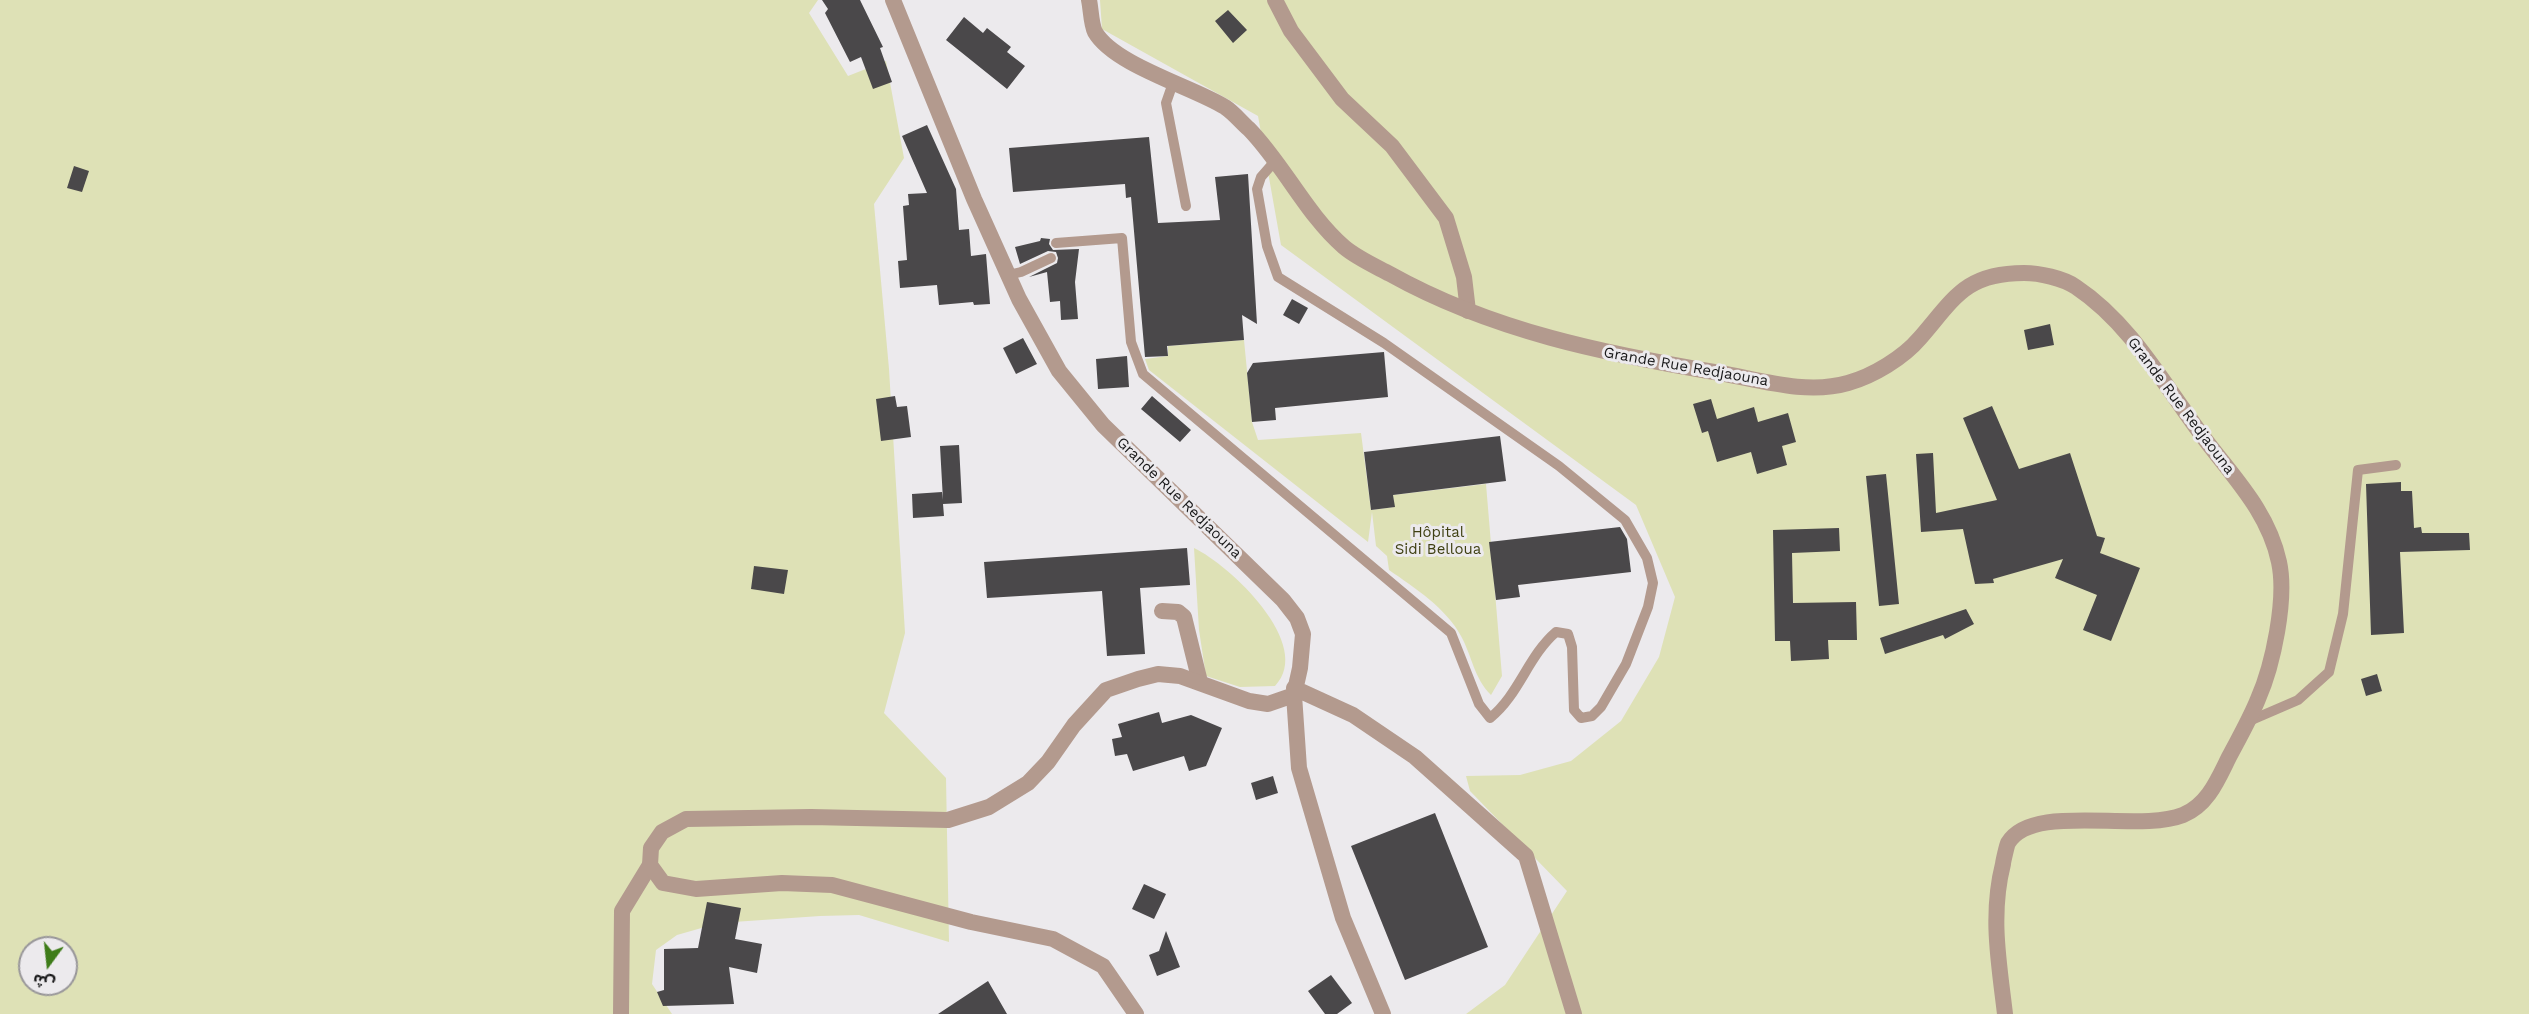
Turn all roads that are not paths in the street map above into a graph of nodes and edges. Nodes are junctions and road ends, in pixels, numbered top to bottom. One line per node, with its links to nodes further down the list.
1 (892, 0): 9 (street, Grande Rue Redjaouna)
2 (1089, 0): 4 (street, Grande Rue Redjaouna)
3 (1275, 0): 10 (street)
4 (1173, 83): 5 (street, Grande Rue Redjaouna); 6 (lane)
5 (1275, 161): 7 (lane); 10 (street, Grande Rue Redjaouna)
6 (1186, 206)
7 (1056, 243)
8 (1051, 258): 9 (lane)
9 (1008, 275): 14 (street, Grande Rue Redjaouna)
10 (1468, 311): 15 (street, Grande Rue Redjaouna)
11 (2396, 465): 15 (lane)
12 (1162, 610): 13 (street)
13 (1200, 682): 14 (street); 16 (street)
14 (1294, 692): 19 (street, Grande Rue Redjaouna); 20 (street)
15 (2247, 722): 21 (street, Grande Rue Redjaouna)
16 (650, 865): 17 (street); 18 (street)
17 (621, 1014)
18 (1136, 1014)
19 (1383, 1014)
20 (1574, 1014)
21 (2005, 1014)

